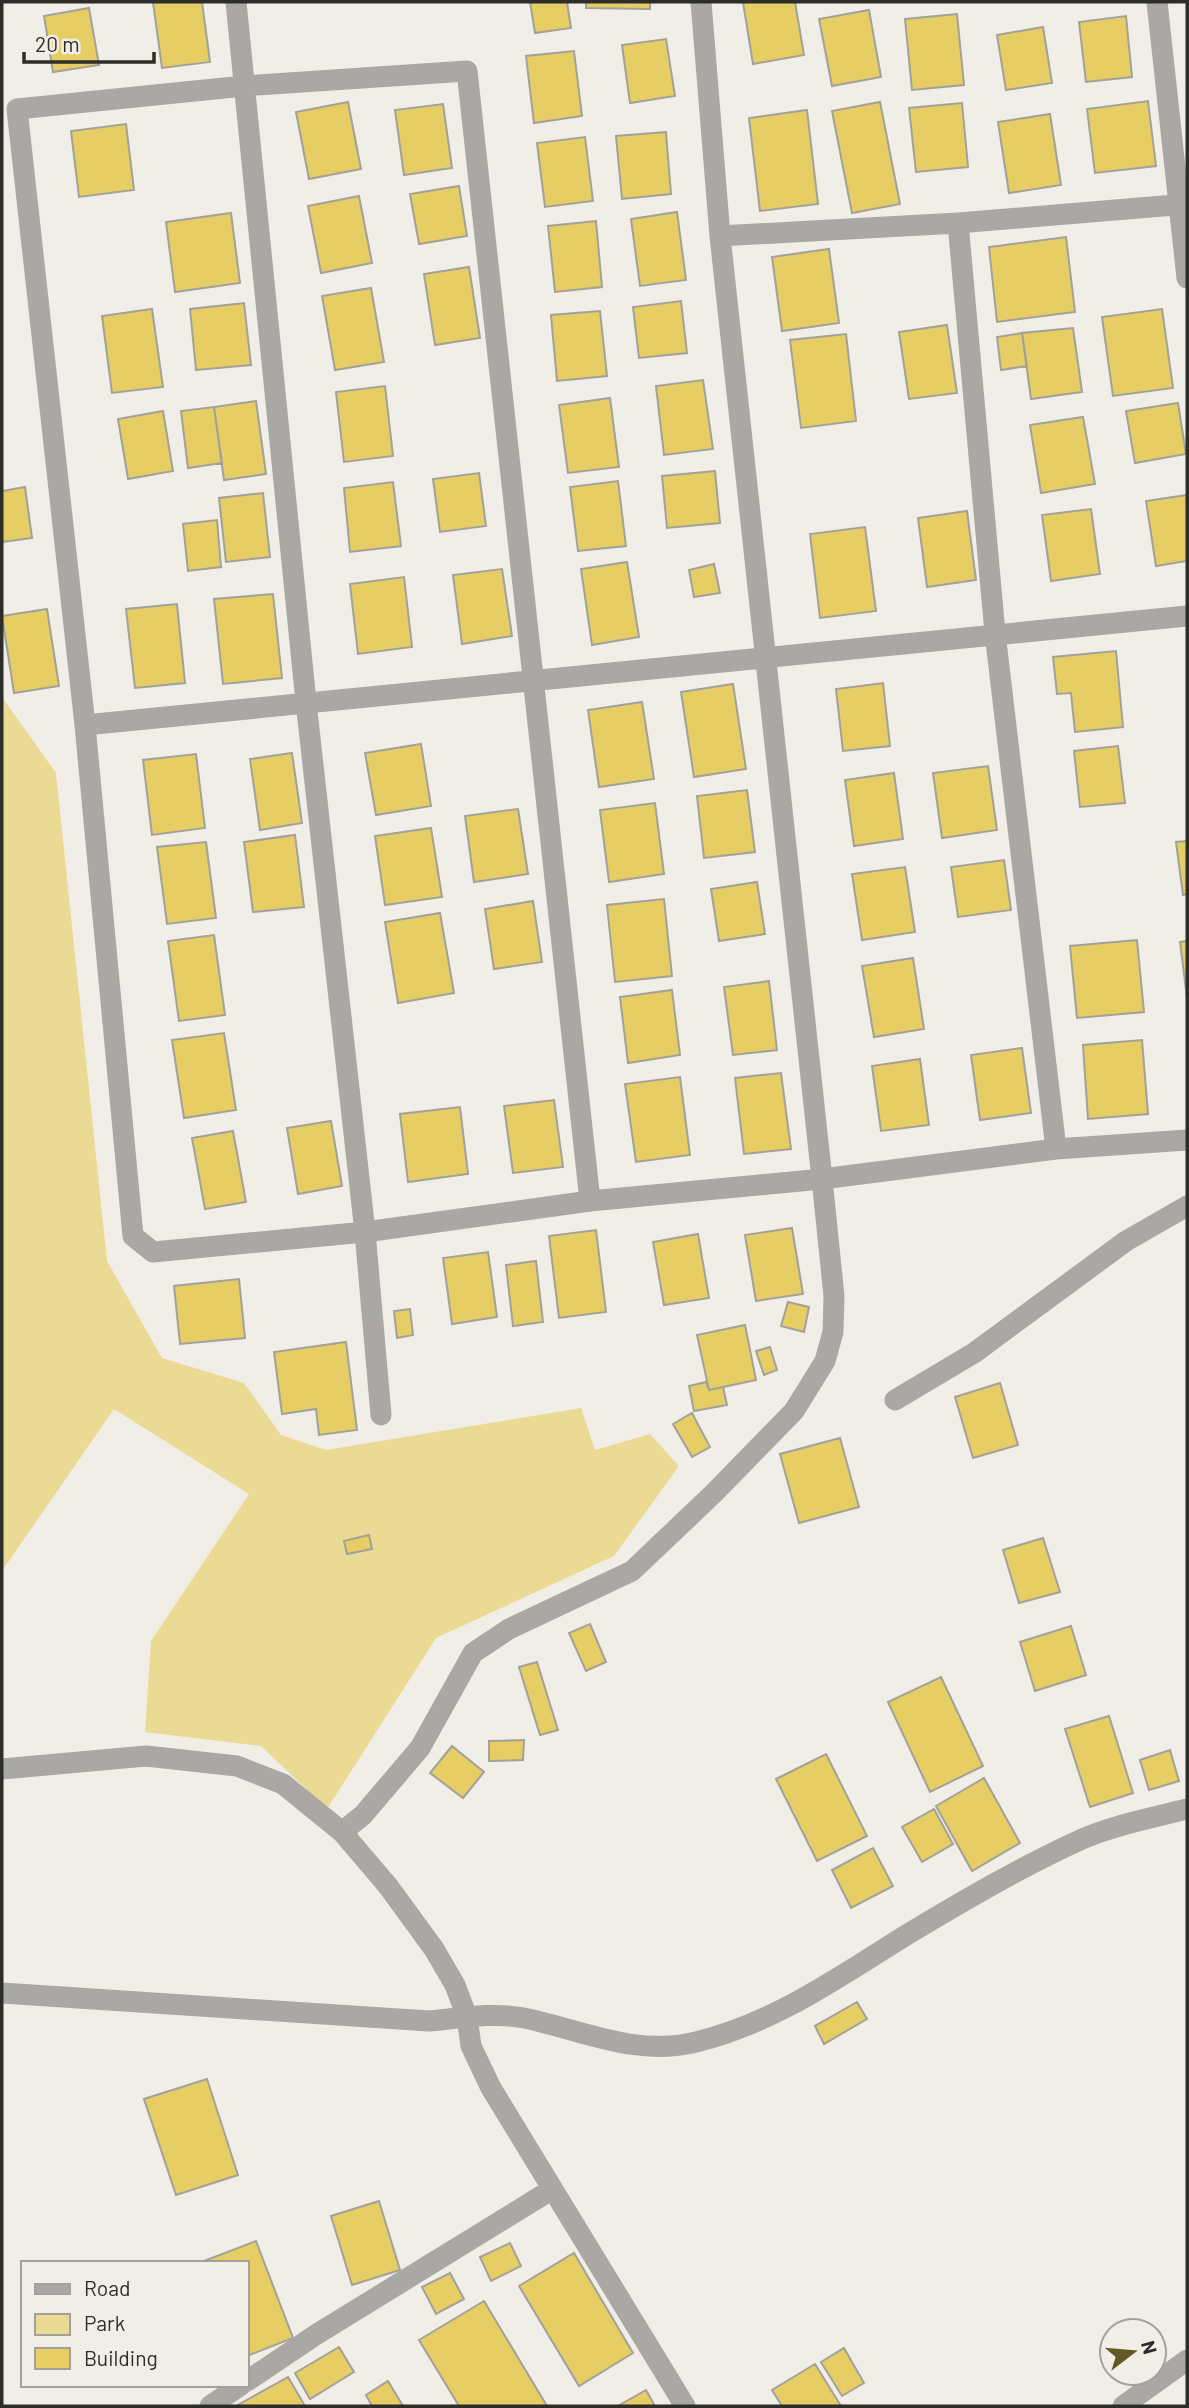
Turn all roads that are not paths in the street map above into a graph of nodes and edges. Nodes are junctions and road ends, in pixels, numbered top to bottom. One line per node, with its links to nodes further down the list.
1 (236, 2): 4 (street)
2 (701, 2): 7 (street)
3 (1157, 2): 5 (street)
4 (244, 86): 12 (street); 13 (street); 14 (street)
5 (1183, 204): 6 (street); 8 (street)
6 (958, 223): 7 (street); 10 (street)
7 (720, 236): 11 (street)
8 (1187, 278)
9 (1187, 616): 10 (street)
10 (995, 633): 11 (street); 16 (street)
11 (765, 659): 12 (street); 17 (street)
12 (533, 680): 13 (street); 18 (street)
13 (306, 702): 14 (street); 20 (street)
14 (85, 725): 20 (street)
15 (1187, 1140): 16 (street)
16 (1056, 1149): 17 (street)
17 (822, 1179): 18 (street); 25 (street)
18 (590, 1201): 20 (street)
19 (1187, 1206): 21 (street)
20 (365, 1232): 22 (street)
21 (895, 1400)
22 (380, 1415)
23 (2, 1769): 25 (street)
24 (1187, 1809): 27 (street)
25 (342, 1832): 27 (street)
26 (2, 1993): 27 (street)
27 (467, 2017): 28 (street)
28 (551, 2190): 30 (street); 33 (street)
29 (1187, 2360): 34 (street)
30 (248, 2380)
31 (238, 2387): 32 (street)
32 (209, 2406)
33 (685, 2406)
34 (1123, 2406)

